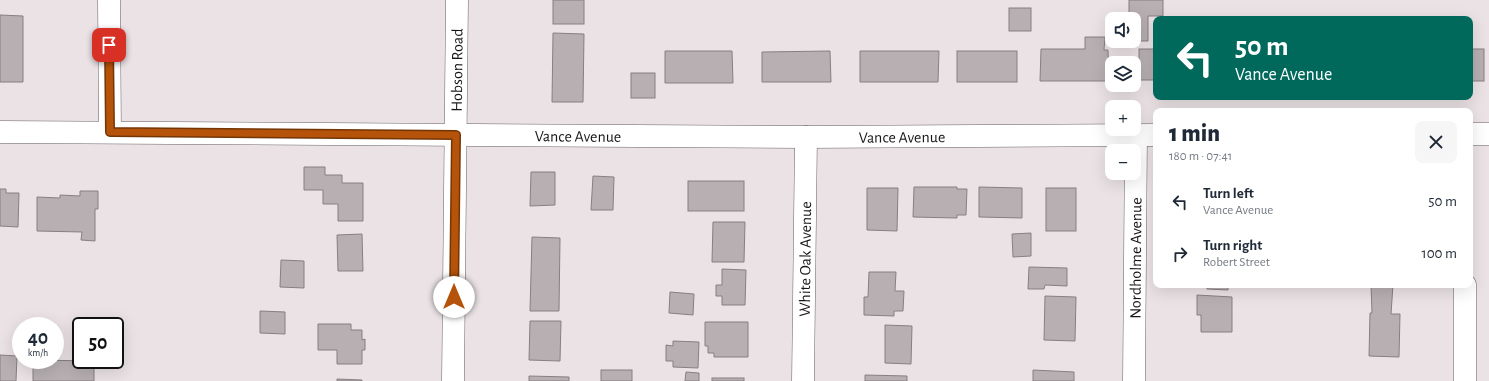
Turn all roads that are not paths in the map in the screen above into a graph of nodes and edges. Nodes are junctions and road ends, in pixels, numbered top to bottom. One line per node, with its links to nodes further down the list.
1 (108, 0): 4 (street)
2 (457, 0): 7 (street, Hobson Road)
3 (0, 132): 4 (street, Vance Avenue)
4 (110, 132): 7 (street, Vance Avenue)
5 (1473, 134): 6 (street)
6 (1489, 134)
7 (456, 135): 9 (street, Vance Avenue); 11 (street, Hobson Road)
8 (1146, 135): 9 (street, Vance Avenue); 13 (street, Nordholme Avenue)
9 (806, 137): 12 (street, White Oak Avenue)
10 (1465, 288): 14 (street)
11 (453, 381)
12 (803, 381)
13 (1134, 381)
14 (1465, 381)

